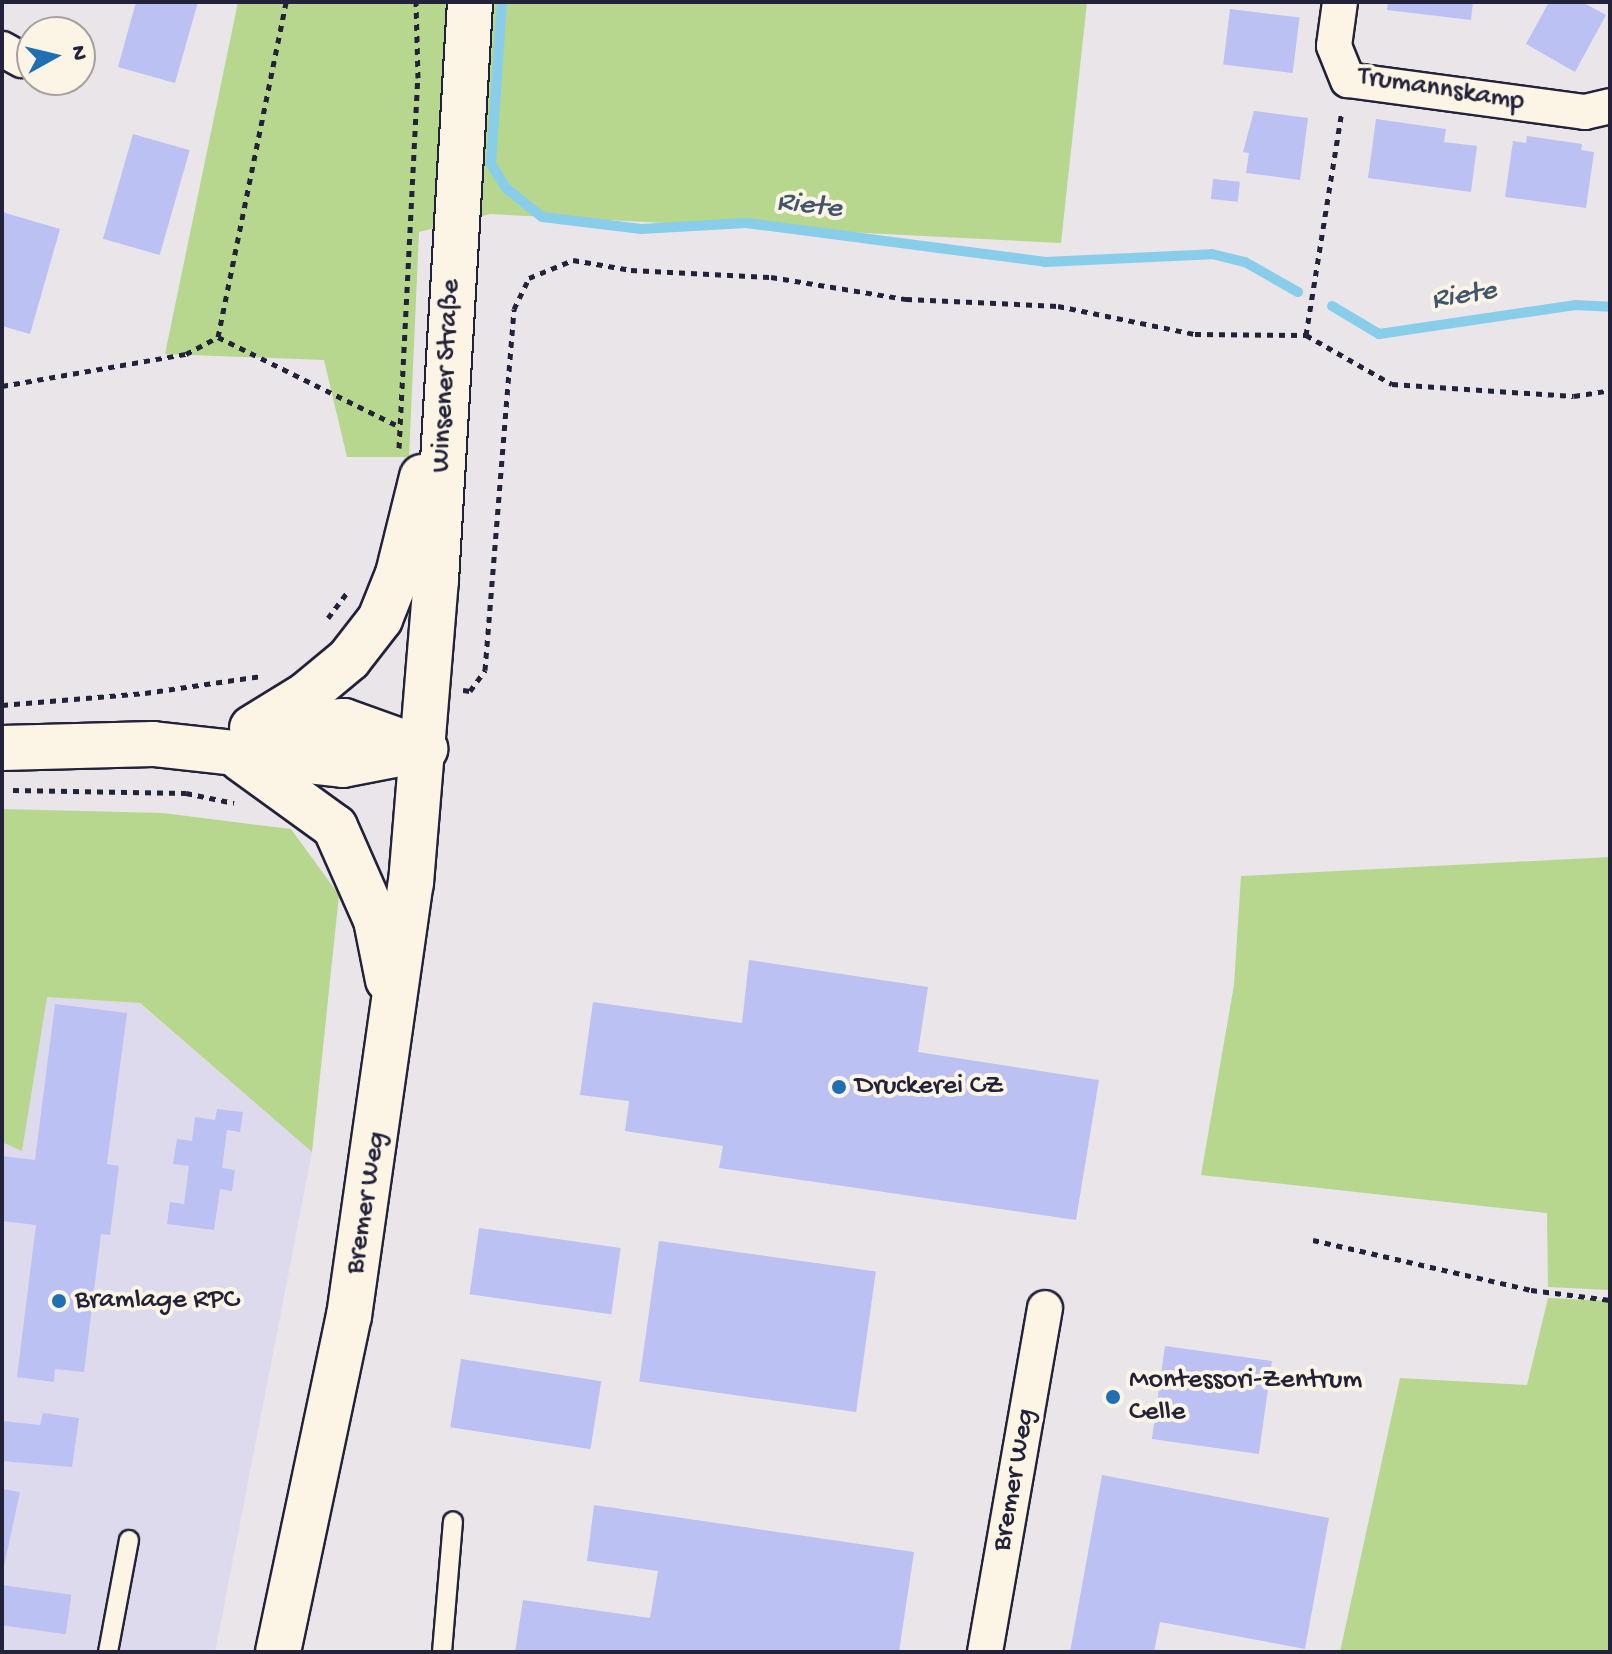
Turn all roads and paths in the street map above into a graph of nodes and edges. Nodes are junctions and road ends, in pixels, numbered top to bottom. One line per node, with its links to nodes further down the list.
1 (286, 2): 8 (path)
2 (416, 2): 12 (path)
3 (470, 2): 9 (main road, Winsener Straße)
4 (1340, 2): 5 (street, Trumannskamp)
5 (1348, 80): 6 (street, Trumannskamp); 7 (path)
6 (1610, 106)
7 (1306, 335): 11 (path); 17 (path)
8 (218, 337): 10 (path); 12 (path)
9 (447, 369): 17 (main road, Winsener Straße); 19 (main road)
10 (2, 386)
11 (1610, 390)
12 (398, 426): 13 (path)
13 (399, 456)
14 (358, 579): 15 (path)
15 (326, 624)
16 (266, 675): 18 (path)
17 (429, 686): 21 (main road, Winsener Straße)
18 (2, 705)
19 (243, 741): 20 (main road); 21 (main road); 24 (main road)
20 (2, 748)
21 (425, 749): 24 (main road, Bremer Weg)
22 (2, 789): 23 (path)
23 (240, 805)
24 (395, 1017): 31 (main road, Bremer Weg)
25 (1313, 1240): 26 (path)
26 (1610, 1300)
27 (1045, 1308): 33 (street, Bremer Weg)
28 (453, 1521): 32 (lane)
29 (129, 1540): 30 (lane)
30 (108, 1652)
31 (278, 1652)
32 (442, 1652)
33 (985, 1652)

